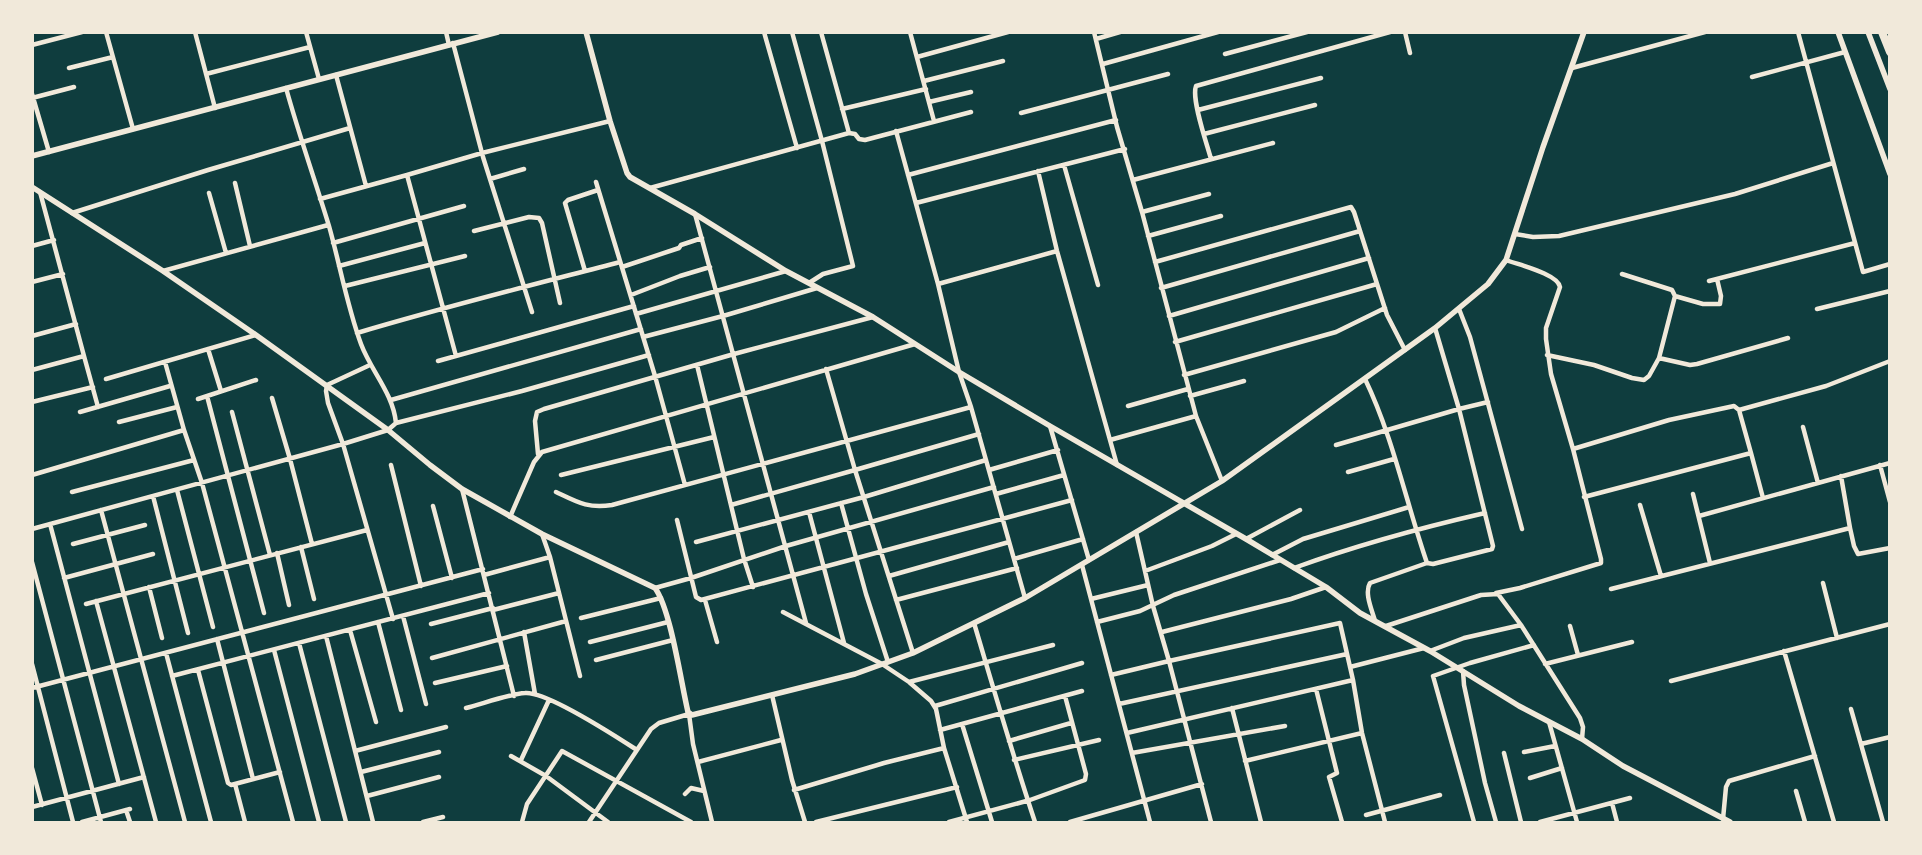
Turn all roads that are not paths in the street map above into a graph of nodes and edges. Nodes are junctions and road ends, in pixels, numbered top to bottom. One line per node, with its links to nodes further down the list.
1 (82, 32): 27 (street)
2 (106, 32): 33 (street)
3 (195, 32): 40 (street)
4 (306, 32): 28 (street)
5 (446, 32): 26 (street)
6 (498, 32): 26 (street)
7 (586, 32): 62 (street)
8 (764, 32): 72 (street)
9 (792, 32): 69 (street)
10 (821, 32): 57 (street)
11 (910, 32): 34 (street)
12 (1008, 32): 34 (street)
13 (1094, 32): 25 (street)
14 (1120, 32): 25 (street)
15 (1218, 32): 36 (street)
16 (1307, 32): 32 (street)
17 (1390, 32): 58 (street)
18 (1405, 32): 29 (street)
19 (1584, 32): 39 (street)
20 (1706, 32): 39 (street)
21 (1798, 32): 37 (street)
22 (1838, 32): 30 (street)
23 (1868, 32): 50 (street)
24 (1882, 32): 31 (highway)
25 (1096, 39): 36 (street)
26 (451, 44): 42 (street); 75 (street)
27 (32, 45)
28 (310, 47): 40 (street); 45 (street)
29 (1410, 52)
30 (1845, 52): 37 (street); 82 (street)
31 (1890, 52)
32 (1225, 54)
33 (113, 57): 38 (street); 65 (street)
34 (917, 57): 46 (street)
35 (1003, 61): 46 (street)
36 (1103, 64): 51 (street)
37 (1806, 64): 43 (street); 78 (street)
38 (70, 68)
39 (1572, 68): 108 (street)
40 (206, 74): 56 (street)
41 (1168, 74): 51 (street)
42 (336, 75): 45 (street); 64 (street)
43 (1752, 77)
44 (1321, 78): 58 (street)
45 (318, 79): 48 (street)
46 (924, 81): 49 (street)
47 (74, 87): 53 (street)
48 (286, 88): 56 (street); 70 (street)
49 (926, 89): 54 (street); 57 (street)
50 (1890, 89)
51 (1109, 90): 60 (street); 61 (street)
52 (972, 92): 54 (street)
53 (33, 97): 74 (street)
54 (929, 102): 63 (street)
55 (1314, 105): 68 (street)
56 (215, 108): 65 (street)
57 (842, 108): 67 (street)
58 (1198, 110): 68 (street)
59 (971, 112): 63 (street)
60 (1021, 113)
61 (1116, 120): 73 (street); 84 (street)
62 (610, 121): 75 (street); 91 (street)
63 (934, 121): 66 (street)
64 (350, 128): 70 (street); 89 (street)
65 (133, 129): 74 (street)
66 (896, 131): 67 (street); 84 (street)
67 (849, 133): 69 (street)
68 (1204, 134): 77 (street)
69 (822, 141): 72 (street); 137 (street)
70 (302, 143): 96 (street); 99 (street)
71 (1273, 143): 77 (street)
72 (797, 148): 91 (street)
73 (1124, 149): 79 (street); 86 (street)
74 (49, 152): 76 (street)
75 (482, 153): 83 (street); 85 (street)
76 (32, 156)
77 (1211, 159): 86 (street)
78 (1833, 163): 108 (street); 114 (street)
79 (1064, 164): 81 (street); 140 (street)
80 (524, 170): 85 (street)
81 (1038, 171): 97 (street); 117 (street)
82 (1890, 174)
83 (407, 175): 89 (street); 103 (street)
84 (908, 175): 97 (street)
85 (490, 179): 104 (street)
86 (1133, 180): 100 (street)
87 (596, 182): 92 (street)
88 (235, 183): 116 (street)
89 (366, 186): 96 (street)
90 (32, 187): 93 (street)
91 (650, 188): 101 (street)
92 (598, 190): 125 (street); 130 (street)
93 (40, 192): 99 (street); 111 (street)
94 (209, 193): 118 (street)
95 (1209, 194): 100 (street)
96 (320, 199): 105 (street)
97 (916, 204): 138 (street)
98 (464, 206): 103 (street)
99 (72, 212): 128 (street)
100 (1142, 212): 109 (street)
101 (695, 214): 110 (street); 129 (street)
102 (1221, 216): 109 (street)
103 (418, 220): 112 (street); 113 (street)
104 (503, 223): 106 (street); 133 (street); 142 (street)
105 (328, 225): 112 (street); 116 (street)
106 (474, 231)
107 (1360, 231): 120 (street); 122 (street); 144 (street)
108 (1515, 234): 121 (street)
109 (1148, 236): 122 (street)
110 (702, 238): 125 (street); 127 (street)
111 (54, 240): 115 (street); 131 (street)
112 (333, 243): 126 (street)
113 (425, 243): 123 (street); 126 (street)
114 (1855, 243): 124 (street); 134 (street)
115 (32, 246)
116 (250, 246): 118 (street)
117 (1057, 251): 138 (street); 225 (street)
118 (226, 253): 128 (street)
119 (465, 256): 123 (street)
120 (1369, 258): 139 (street); 158 (street)
121 (1506, 260): 153 (street); 173 (street)
122 (1154, 262): 144 (street)
123 (431, 264): 141 (street); 151 (street)
124 (1890, 264)
125 (621, 265): 130 (street); 147 (street)
126 (339, 266): 141 (street)
127 (710, 267): 146 (street); 147 (street)
128 (163, 271): 164 (street)
129 (786, 271): 137 (street); 146 (street)
130 (585, 272): 133 (street)
131 (63, 274): 136 (street); 160 (street)
132 (1622, 274): 148 (street)
133 (555, 280): 142 (street); 149 (street)
134 (1717, 280): 135 (street); 148 (street)
135 (1709, 281)
136 (32, 282)
137 (809, 283): 143 (street)
138 (938, 284): 185 (street)
139 (1377, 284): 152 (street); 168 (street)
140 (1098, 285)
141 (344, 286): 163 (street)
142 (525, 288): 151 (street); 155 (street)
143 (817, 288): 157 (street); 159 (street)
144 (1161, 288): 158 (street)
145 (1890, 291): 154 (street)
146 (716, 292): 156 (street); 157 (street)
147 (631, 295): 150 (street)
148 (1675, 296): 177 (street)
149 (560, 303)
150 (634, 306): 156 (street); 175 (street)
151 (443, 308): 163 (street); 175 (street)
152 (1384, 308): 171 (street); 186 (street)
153 (1459, 309): 162 (street); 204 (street)
154 (1817, 309)
155 (532, 312)
156 (636, 314): 161 (street)
157 (723, 316): 166 (street); 172 (street)
158 (1168, 316): 168 (street)
159 (873, 317): 169 (street); 172 (street)
160 (76, 324): 165 (street); 174 (street)
161 (641, 328): 166 (street); 202 (street)
162 (1435, 328): 171 (street); 210 (street)
163 (357, 333): 182 (street)
164 (256, 335): 170 (street); 192 (street)
165 (32, 336)
166 (644, 337): 176 (street)
167 (1788, 338): 177 (street)
168 (1175, 342): 186 (street)
169 (915, 344): 183 (street); 185 (street)
170 (208, 349): 180 (street); 196 (street)
171 (1406, 350): 189 (street)
172 (734, 354): 181 (street); 197 (street)
173 (1547, 355): 177 (street); 230 (street)
174 (84, 356): 184 (street); 194 (street)
175 (456, 356): 178 (street)
176 (649, 356): 187 (street); 217 (street)
177 (1659, 358)
178 (438, 361)
179 (1890, 361): 211 (street)
180 (164, 362): 188 (street); 193 (street)
181 (697, 365): 187 (street); 205 (street)
182 (370, 366): 192 (street); 202 (street)
183 (826, 369): 197 (street); 226 (street)
184 (32, 370)
185 (959, 372): 209 (street); 218 (street)
186 (1184, 375): 195 (street)
187 (655, 376): 214 (street); 233 (street)
188 (106, 379)
189 (1365, 379): 222 (street); 253 (street)
190 (256, 380): 196 (street)
191 (1244, 381): 199 (street)
192 (327, 385): 221 (street); 227 (street)
193 (170, 386): 207 (street); 208 (street)
194 (93, 387): 203 (street); 207 (street)
195 (1188, 390): 199 (street); 206 (street)
196 (221, 391): 198 (street)
197 (744, 392): 205 (street); 239 (street)
198 (207, 396): 201 (street); 249 (street)
199 (1190, 396): 215 (street)
200 (272, 398): 234 (street)
201 (198, 399)
202 (391, 400): 217 (street)
203 (32, 402)
204 (1488, 402): 210 (street); 293 (street)
205 (706, 403): 214 (street); 224 (street)
206 (1128, 406)
207 (98, 407): 212 (street)
208 (177, 407): 216 (street); 220 (street)
209 (971, 407): 223 (street); 226 (street)
210 (1459, 409): 222 (street); 280 (street)
211 (1739, 410): 230 (street); 232 (street)
212 (80, 412)
213 (232, 412): 243 (street)
214 (666, 414): 229 (street); 233 (street)
215 (1196, 416): 225 (street); 253 (street)
216 (119, 422)
217 (396, 423): 221 (street)
218 (1050, 426): 231 (street); 242 (street)
219 (1803, 427): 254 (street)
220 (184, 430): 236 (street); 248 (street)
221 (388, 430): 227 (street); 258 (street)
222 (1387, 430): 228 (street); 235 (street)
223 (979, 434): 237 (street); 244 (street)
224 (714, 437): 229 (street); 250 (street)
225 (1110, 440): 242 (street)
226 (846, 441): 239 (street); 244 (street)
227 (343, 444): 234 (street); 294 (street)
228 (1336, 445)
229 (674, 446): 251 (street); 256 (street)
230 (1573, 449): 267 (street)
231 (1058, 450): 245 (street); 247 (street)
232 (1751, 453): 267 (street); 268 (street)
233 (538, 454): 282 (street)
234 (290, 458): 243 (street); 306 (street)
235 (1394, 459): 246 (street); 276 (street)
236 (194, 460): 255 (street); 260 (street)
237 (986, 460): 245 (street); 266 (street)
238 (1890, 463): 241 (street)
239 (763, 464): 250 (street); 262 (street)
240 (391, 465): 343 (street)
241 (1880, 465): 252 (street); 270 (street)
242 (1117, 466): 272 (street)
243 (248, 470): 249 (street); 313 (street)
244 (855, 470): 262 (street); 266 (street)
245 (989, 470): 257 (street)
246 (1348, 472)
247 (1064, 474): 263 (street); 269 (street)
248 (32, 475)
249 (229, 475): 255 (street); 319 (street)
250 (723, 475): 256 (street); 273 (street)
251 (561, 476)
252 (1841, 476): 254 (street); 289 (street)
253 (1222, 480): 272 (street)
254 (1818, 482): 268 (street)
255 (202, 483): 259 (street); 328 (street)
256 (684, 485): 261 (street)
257 (994, 487): 263 (street); 286 (street)
258 (462, 489): 282 (street); 332 (street)
259 (177, 490): 265 (street); 333 (street)
260 (72, 492)
261 (556, 492)
262 (771, 494): 273 (street); 285 (street)
263 (996, 494): 283 (street)
264 (1693, 494): 281 (street)
265 (153, 496): 277 (street); 340 (street)
266 (864, 497): 271 (street); 286 (street)
267 (1584, 497): 351 (street)
268 (1763, 498): 281 (street)
269 (1072, 500): 283 (street); 301 (street)
270 (1890, 502)
271 (841, 503): 279 (street); 291 (street)
272 (1183, 504): 296 (street); 298 (street)
273 (731, 505): 295 (street)
274 (1640, 505): 336 (street)
275 (433, 506): 338 (street)
276 (1409, 507): 292 (street); 314 (street)
277 (101, 510): 287 (street); 299 (street)
278 (1300, 510): 302 (street)
279 (809, 512): 285 (street); 300 (street)
280 (1485, 514): 292 (street); 323 (street)
281 (1699, 516): 324 (street)
282 (510, 517): 297 (street)
283 (1003, 519): 304 (street); 310 (street)
284 (677, 520): 339 (street)
285 (778, 520): 295 (street); 307 (street)
286 (872, 523): 291 (street); 310 (street)
287 (50, 524): 290 (street); 337 (street)
288 (145, 525): 299 (street)
289 (1850, 528): 309 (street); 324 (street)
290 (32, 529)
291 (848, 529): 300 (street); 315 (street)
292 (1415, 529): 323 (street); 330 (street)
293 (1522, 529)
294 (366, 530): 306 (street); 353 (street)
295 (737, 531): 303 (street); 317 (street)
296 (1136, 532): 320 (street); 331 (street)
297 (542, 534): 316 (street); 347 (street)
298 (1236, 534): 302 (street); 331 (street)
299 (108, 536): 305 (street); 325 (street)
300 (816, 538): 307 (street); 327 (street)
301 (1083, 539): 318 (street); 320 (street)
302 (1246, 539): 314 (street)
303 (696, 542)
304 (1009, 542): 318 (street); 335 (street)
305 (73, 544)
306 (312, 544): 308 (street)
307 (786, 546): 317 (street); 334 (street)
308 (301, 547): 311 (street); 356 (street)
309 (1890, 548)
310 (881, 551): 315 (street); 335 (street)
311 (276, 553): 313 (street); 362 (street)
312 (153, 554): 325 (street)
313 (270, 555): 319 (street)
314 (1272, 555): 321 (street)
315 (856, 557): 327 (street); 414 (street)
316 (550, 558): 332 (street); 350 (street)
317 (744, 559): 339 (street); 345 (street)
318 (1014, 559): 329 (street)
319 (251, 560): 328 (street); 366 (street)
320 (1089, 560): 326 (street)
321 (1280, 560): 330 (street); 363 (street)
322 (32, 562): 429 (street)
323 (1427, 563): 371 (street)
324 (1710, 563): 336 (street)
325 (115, 564): 337 (street); 352 (street)
326 (1082, 565): 355 (street); 357 (street)
327 (824, 566): 334 (street); 398 (street)
328 (225, 567): 333 (street); 384 (street)
329 (1017, 568): 355 (street); 359 (street)
330 (1294, 568): 346 (street)
331 (1145, 571): 342 (street)
332 (484, 572): 338 (street); 349 (street)
333 (199, 574): 340 (street); 382 (street)
334 (793, 576): 345 (street); 375 (street)
335 (889, 576): 359 (street)
336 (1661, 576): 348 (street)
337 (64, 578): 425 (street)
338 (452, 578): 343 (street)
339 (691, 578): 347 (street); 358 (street)
340 (175, 580): 344 (street); 387 (street)
341 (1823, 584): 391 (street)
342 (1148, 585): 357 (street); 363 (street)
343 (420, 586): 353 (street)
344 (149, 587): 352 (street); 389 (street)
345 (753, 587): 358 (street)
346 (1326, 587): 371 (street); 386 (street)
347 (655, 588): 354 (street)
348 (1611, 589)
349 (489, 593): 364 (street); 367 (street)
350 (559, 593): 364 (street); 370 (street)
351 (1495, 593): 379 (street); 380 (street)
352 (123, 594): 360 (street); 410 (street)
353 (386, 595): 368 (street); 384 (street)
354 (661, 598): 369 (street); 373 (street)
355 (1025, 598): 376 (street)
356 (314, 599)
357 (1091, 599): 374 (street)
358 (705, 600): 395 (street)
359 (896, 600): 405 (street)
360 (96, 601): 361 (street); 419 (street)
361 (86, 604)
362 (289, 606)
363 (1153, 606): 374 (street); 386 (street)
364 (493, 609): 377 (street); 390 (street)
365 (783, 612): 375 (street)
366 (264, 614)
367 (403, 616): 368 (street); 445 (street)
368 (393, 618): 372 (street)
369 (581, 618)
370 (566, 621): 385 (street); 428 (street)
371 (1375, 621): 380 (street)
372 (378, 622): 383 (street); 451 (street)
373 (668, 622): 393 (street); 394 (street)
374 (1097, 622): 426 (street)
375 (806, 623): 398 (street)
376 (974, 623): 405 (street); 417 (street)
377 (431, 624)
378 (1890, 624): 391 (street)
379 (1521, 625): 400 (street); 402 (street)
380 (1386, 626): 402 (street)
381 (1570, 626): 408 (street)
382 (213, 627)
383 (350, 630): 388 (street); 455 (street)
384 (242, 632): 392 (street); 407 (street)
385 (524, 632): 390 (street); 440 (street)
386 (1162, 632): 412 (street)
387 (188, 633)
388 (326, 636): 397 (street); 477 (street)
389 (162, 638)
390 (500, 638): 409 (street); 420 (street)
391 (1837, 638): 403 (street)
392 (217, 639): 404 (street); 413 (street)
393 (672, 640): 411 (street); 453 (street)
394 (590, 642)
395 (717, 642)
396 (1632, 642): 408 (street)
397 (299, 643): 401 (street); 535 (street)
398 (844, 643): 414 (street)
399 (1053, 645): 417 (street)
400 (1534, 645): 418 (street); 422 (street)
401 (274, 650): 407 (street); 534 (street)
402 (1427, 650): 421 (street); 422 (street)
403 (1784, 651): 431 (street); 483 (street)
404 (166, 653): 410 (street); 427 (street)
405 (913, 653): 414 (street)
406 (1347, 654): 412 (street); 421 (street); 439 (street)
407 (249, 656): 413 (street); 490 (street)
408 (1578, 656): 418 (street)
409 (432, 658)
410 (140, 660): 419 (street); 530 (street)
411 (596, 660)
412 (1169, 661): 426 (street); 439 (street)
413 (223, 663): 423 (street); 496 (street)
414 (885, 663): 432 (street); 442 (street)
415 (1082, 663): 437 (street)
416 (32, 664): 434 (street)
417 (986, 664): 432 (street); 437 (street)
418 (1545, 664): 466 (street)
419 (114, 666): 425 (street); 493 (street)
420 (507, 666): 433 (street); 441 (street)
421 (1350, 667): 430 (street)
422 (1457, 667): 424 (street); 554 (street)
423 (198, 670): 427 (street); 499 (street)
424 (1463, 671): 456 (street); 555 (street)
425 (89, 673): 429 (street); 498 (street)
426 (1111, 675): 446 (street)
427 (172, 676): 531 (street)
428 (580, 676)
429 (63, 680): 434 (street); 503 (street)
430 (1353, 680): 436 (street); 463 (street)
431 (1671, 681)
432 (909, 682): 447 (street)
433 (436, 683)
434 (39, 687): 435 (street); 509 (street)
435 (32, 688)
436 (1316, 689): 449 (street); 470 (street)
437 (994, 690): 447 (street); 452 (street)
438 (1082, 691): 443 (street)
439 (1177, 691): 446 (street); 454 (street)
440 (535, 694): 441 (street); 444 (street)
441 (514, 696): 448 (street)
442 (772, 696): 453 (street); 467 (street)
443 (1065, 696): 452 (street); 457 (street)
444 (549, 700): 476 (street); 484 (street)
445 (426, 704)
446 (1119, 704): 462 (street)
447 (935, 706): 461 (street)
448 (466, 708)
449 (1232, 708): 454 (street); 464 (street)
450 (1851, 709): 472 (street)
451 (401, 710)
452 (1002, 712): 458 (street); 468 (street)
453 (689, 714): 476 (street); 487 (street)
454 (1184, 720): 462 (street); 471 (street)
455 (376, 722)
456 (1549, 722): 466 (street); 474 (street)
457 (1071, 723): 468 (street); 473 (street)
458 (962, 724): 461 (street); 517 (street)
459 (446, 726): 477 (street)
460 (1285, 726): 464 (street)
461 (940, 730): 475 (street)
462 (1126, 733): 479 (street)
463 (1362, 733): 470 (street); 516 (street)
464 (1239, 734): 471 (street); 486 (street)
465 (1890, 737): 472 (street)
466 (1582, 739): 522 (street)
467 (781, 740): 487 (street); 502 (street)
468 (1009, 740): 485 (street)
469 (1099, 740): 473 (street)
470 (1328, 741): 486 (street); 552 (street)
471 (1191, 742): 479 (street); 500 (street)
472 (1861, 744): 563 (street)
473 (1077, 745): 485 (street); 511 (street)
474 (1555, 746): 480 (street); 489 (street)
475 (944, 748): 501 (street); 502 (street)
476 (637, 750): 497 (street)
477 (355, 751): 491 (street)
478 (439, 752): 491 (street)
479 (1132, 752): 512 (street)
480 (1524, 752)
481 (1504, 753): 556 (street)
482 (511, 756): 484 (street)
483 (1815, 756): 522 (street); 562 (street)
484 (521, 760): 492 (street)
485 (1014, 760): 511 (street)
486 (1245, 761): 551 (street)
487 (698, 762): 504 (street)
488 (32, 768): 514 (street)
489 (1562, 768): 495 (street); 518 (street)
490 (280, 772): 496 (street); 533 (street)
491 (361, 772): 508 (street)
492 (546, 776): 497 (street); 519 (street); 538 (street)
493 (144, 777): 498 (street); 529 (street)
494 (439, 777): 508 (street)
495 (1530, 778)
496 (253, 779): 499 (street)
497 (617, 781): 519 (street); 541 (street)
498 (119, 784): 503 (street)
499 (235, 784): 532 (street)
500 (1202, 784): 512 (street); 550 (street)
501 (956, 787): 524 (street); 544 (street)
502 (794, 790): 543 (street)
503 (93, 791): 509 (street); 523 (street)
504 (704, 791): 506 (street); 542 (street)
505 (1796, 791): 561 (street)
506 (685, 794)
507 (1440, 795): 516 (street)
508 (367, 796): 536 (street)
509 (66, 798): 514 (street); 526 (street)
510 (1630, 798): 513 (street)
511 (1028, 800): 517 (street); 547 (street)
512 (1145, 801): 548 (street); 549 (street)
513 (1612, 803): 518 (street); 559 (street)
514 (42, 805): 515 (street)
515 (32, 807)
516 (1382, 810): 520 (street); 553 (street)
517 (989, 812): 524 (street); 546 (street)
518 (1575, 813): 525 (street); 558 (street)
519 (595, 814): 539 (street); 540 (street)
520 (1366, 815)
521 (443, 817): 537 (street)
522 (1722, 819): 560 (street)
523 (101, 820): 527 (street); 528 (street)
524 (967, 820): 545 (street)
525 (1551, 821): 557 (street)
526 (73, 822)
527 (82, 822)
528 (130, 822)
529 (156, 822)
530 (184, 822)
531 (211, 822)
532 (245, 822)
533 (293, 822)
534 (319, 822)
535 (346, 822)
536 (373, 822)
537 (424, 822)
538 (522, 822)
539 (589, 822)
540 (608, 822)
541 (690, 822)
542 (712, 822)
543 (805, 822)
544 (816, 822)
545 (949, 822)
546 (992, 822)
547 (1035, 822)
548 (1070, 822)
549 (1150, 822)
550 (1212, 822)
551 (1261, 822)
552 (1342, 822)
553 (1385, 822)
554 (1474, 822)
555 (1496, 822)
556 (1521, 822)
557 (1540, 822)
558 (1577, 822)
559 (1617, 822)
560 (1730, 822)
561 (1805, 822)
562 (1834, 822)
563 (1883, 822)

